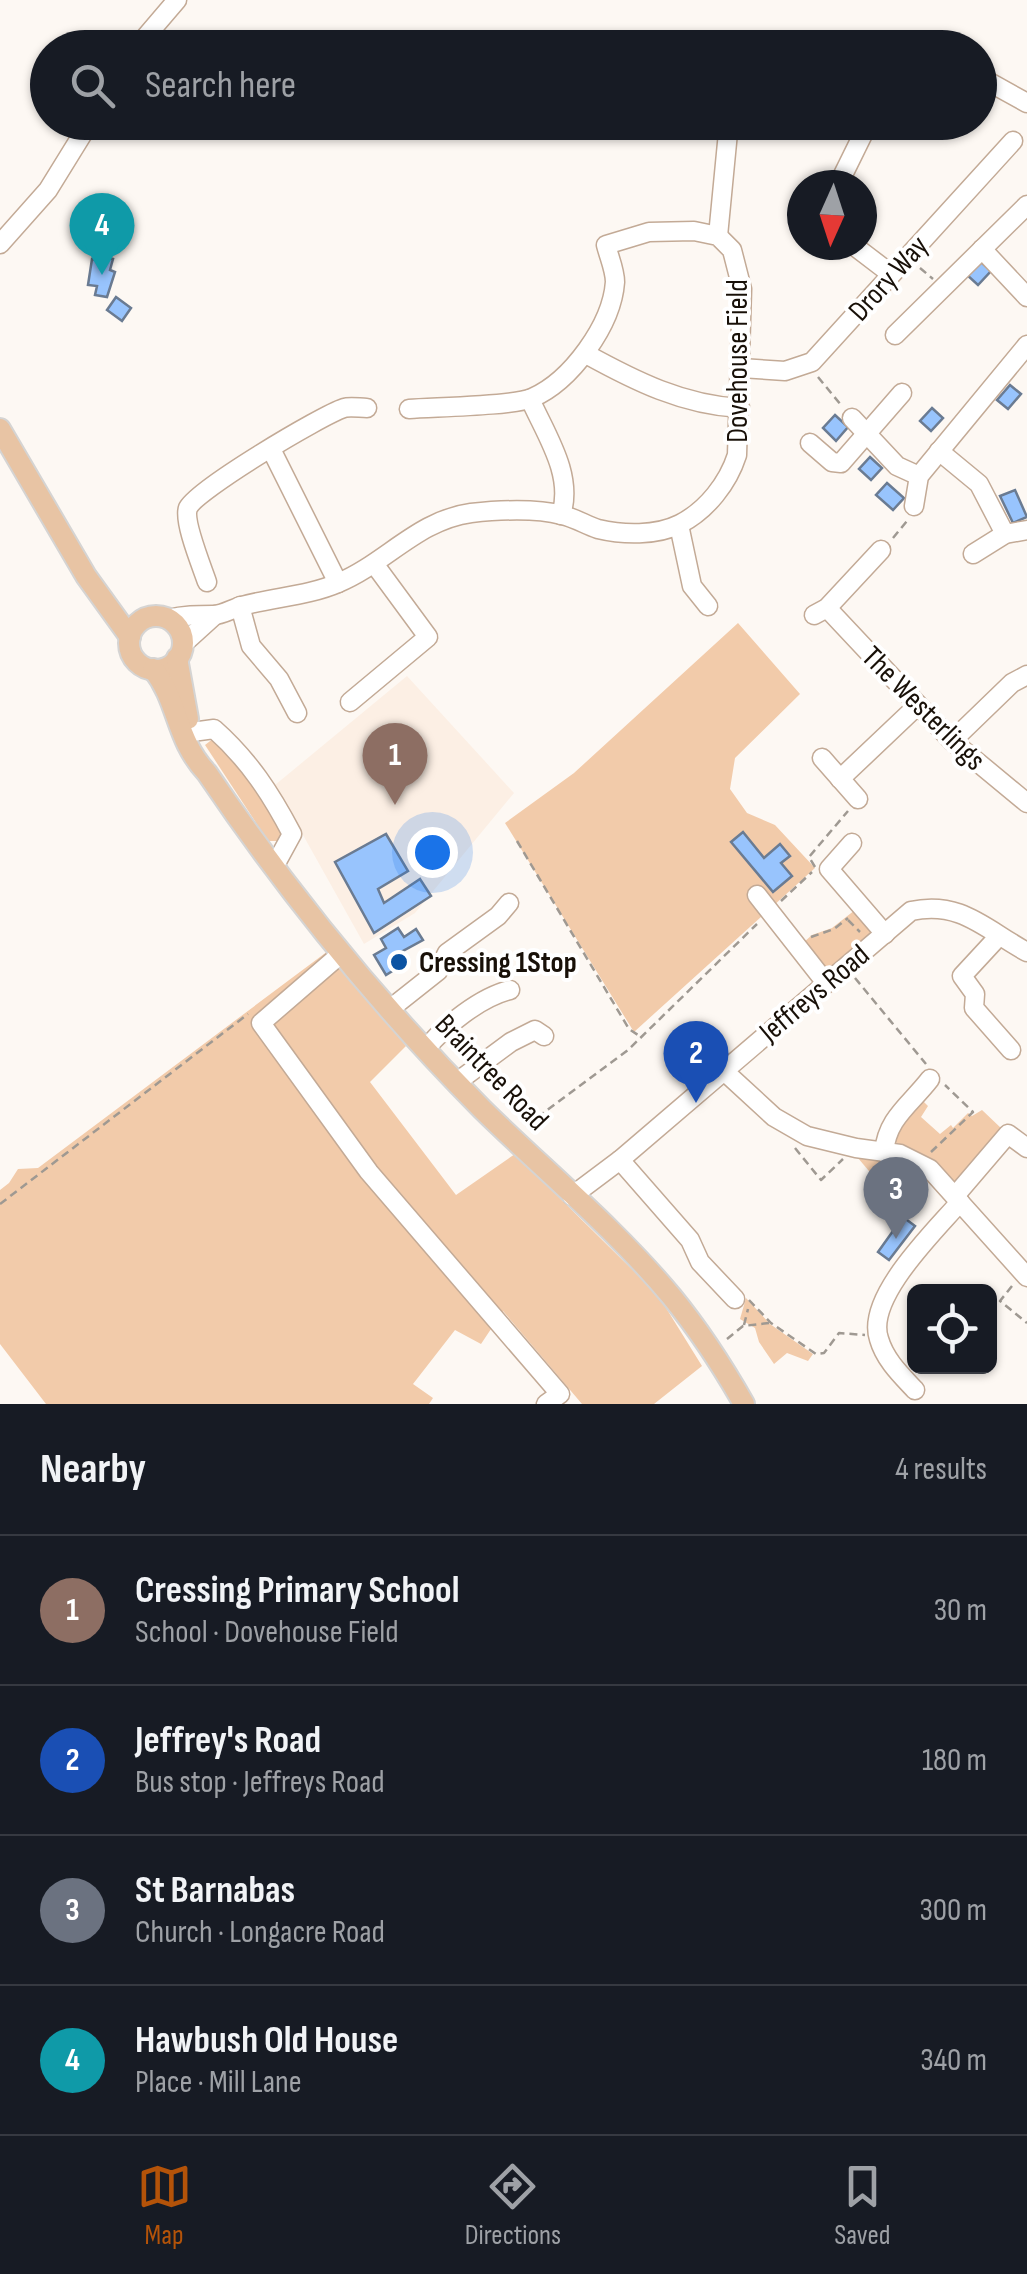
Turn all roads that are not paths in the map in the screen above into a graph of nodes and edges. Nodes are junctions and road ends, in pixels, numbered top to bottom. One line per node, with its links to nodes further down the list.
1 (177, 0): 2 (street)
2 (151, 30)
3 (997, 86): 4 (street)
4 (1027, 103)
5 (79, 140): 12 (street)
6 (727, 140): 11 (street)
7 (861, 140): 9 (street)
8 (1013, 141): 15 (street, Drory Way)
9 (846, 170)
10 (1027, 205): 13 (street)
11 (718, 236): 19 (street, Dovehouse Field); 20 (street, Dovehouse Field)
12 (0, 244)
13 (982, 249): 16 (street); 17 (street)
14 (873, 260): 15 (street)
15 (891, 274): 20 (street, Drory Way)
16 (1027, 297)
17 (895, 335)
18 (1027, 345): 31 (street)
19 (586, 354): 22 (street); 25 (street)
20 (740, 368): 25 (street, Dovehouse Field)
21 (902, 393): 28 (street)
22 (530, 399): 24 (street); 34 (street)
23 (367, 408): 30 (street)
24 (408, 408)
25 (740, 408): 35 (street, Dovehouse Field)
26 (852, 418): 28 (street)
27 (0, 430): 43 (main road)
28 (866, 436): 29 (street); 32 (street)
29 (810, 443)
30 (271, 449): 41 (street); 42 (street)
31 (939, 451): 32 (street); 37 (street)
32 (918, 476): 33 (street)
33 (914, 506)
34 (562, 515): 35 (street); 40 (street)
35 (679, 525): 45 (street)
36 (1027, 530): 37 (street)
37 (1005, 534): 39 (street)
38 (881, 550): 53 (street, The Westerlings)
39 (973, 554)
40 (375, 564): 42 (street); 52 (street)
41 (206, 582)
42 (338, 583): 44 (street)
43 (109, 604): 47 (main road); 48 (main road)
44 (240, 606): 46 (street); 54 (street)
45 (708, 606)
46 (215, 615): 47 (street); 49 (street)
47 (158, 618): 48 (main road); 49 (main road)
48 (130, 637): 50 (main road)
49 (180, 651): 50 (main road); 55 (main road, Braintree Road)
50 (153, 669): 58 (main road, Braintree Road)
51 (1027, 675): 56 (street)
52 (350, 702)
53 (917, 706): 56 (street, The Westerlings); 59 (street)
54 (297, 713)
55 (192, 732): 58 (main road, Braintree Road); 63 (street)
56 (952, 741): 61 (street, The Westerlings)
57 (822, 758): 59 (street)
58 (207, 773): 63 (main road, Braintree Road)
59 (840, 780): 60 (street)
60 (858, 799)
61 (1027, 803)
62 (852, 843): 67 (street)
63 (274, 866): 69 (main road, Braintree Road)
64 (758, 895): 70 (street)
65 (506, 913): 72 (street)
66 (999, 936): 67 (street, Jeffreys Road); 68 (street, Jeffreys Road); 75 (street)
67 (878, 940): 70 (street, Jeffreys Road)
68 (1027, 952)
69 (342, 953): 72 (main road, Braintree Road); 87 (street)
70 (826, 984): 76 (street, Jeffreys Road)
71 (510, 990): 74 (street)
72 (390, 1009): 74 (main road, Braintree Road)
73 (544, 1036): 78 (street)
74 (426, 1049): 78 (main road, Braintree Road)
75 (1011, 1050)
76 (724, 1071): 80 (street); 81 (street, Jeffreys Road)
77 (930, 1079): 80 (street)
78 (457, 1082): 82 (main road, Braintree Road)
79 (1027, 1148): 83 (street)
80 (884, 1152): 83 (street)
81 (620, 1160): 82 (street, Jeffreys Road); 85 (street)
82 (572, 1196): 88 (main road, Braintree Road)
83 (958, 1199): 84 (street); 86 (street)
84 (1025, 1275)
85 (735, 1299)
86 (915, 1390)
87 (559, 1400)
88 (744, 1404)

